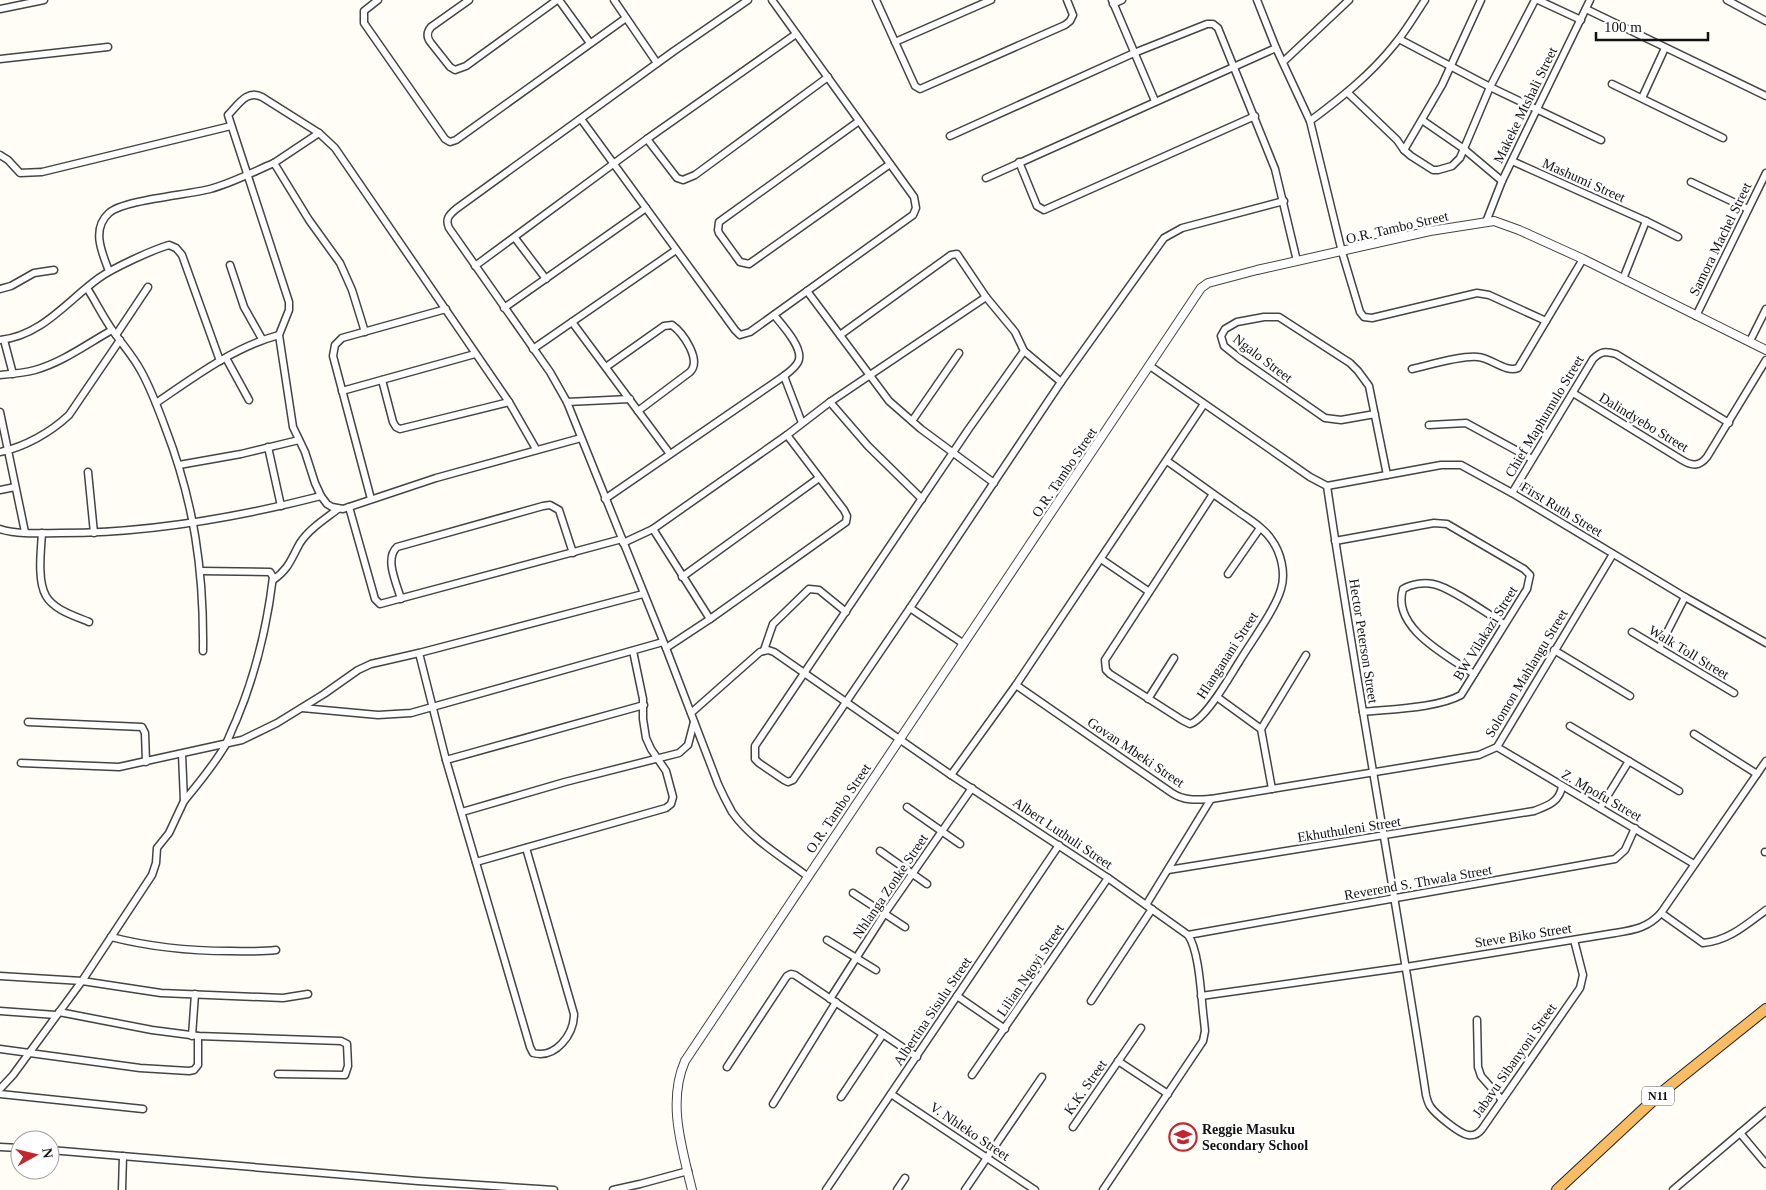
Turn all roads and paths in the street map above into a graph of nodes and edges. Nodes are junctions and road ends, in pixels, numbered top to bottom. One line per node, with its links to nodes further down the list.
1 (44, 0): 20 (street)
2 (378, 0): 28 (street)
3 (469, 0): 4 (street)
4 (558, 0): 28 (street)
5 (614, 0): 22 (street)
6 (748, 0): 35 (street)
7 (772, 0): 25 (street)
8 (876, 0): 27 (street)
9 (992, 0): 27 (street)
10 (1068, 0): 27 (street)
11 (1122, 0): 19 (street)
12 (1258, 0): 30 (street)
13 (1349, 0): 34 (street)
14 (1424, 0): 26 (street)
15 (1481, 0): 36 (street)
16 (1536, 0): 23 (street); 40 (street)
17 (1590, 0): 21 (street, Makeke Mtshali Street)
18 (1727, 0): 24 (street)
19 (1112, 2): 32 (street)
20 (0, 9)
21 (1586, 9): 23 (street, Makeke Mtshali Street); 31 (street)
22 (626, 18): 28 (street); 35 (street)
23 (1581, 20): 45 (street, Makeke Mtshali Street)
24 (1766, 21)
25 (796, 34): 38 (street); 55 (street)
26 (1399, 39): 36 (street); 41 (street)
27 (895, 42)
28 (590, 43)
29 (108, 47): 33 (street)
30 (1276, 48): 34 (street); 37 (street)
31 (1665, 48): 42 (street); 43 (street)
32 (1134, 53): 37 (street); 44 (street); 53 (street)
33 (0, 59)
34 (1283, 62): 50 (street)
35 (658, 63): 47 (street)
36 (1449, 66): 40 (street); 48 (street)
37 (1235, 68): 44 (street); 46 (street)
38 (828, 78): 49 (street); 55 (street)
39 (1612, 84): 43 (street)
40 (1490, 87): 45 (street); 57 (street)
41 (1348, 93): 50 (street); 58 (street)
42 (1766, 96)
43 (1642, 98): 54 (street)
44 (1155, 102): 61 (street)
45 (1538, 110): 56 (street); 60 (street, Makeke Mtshali Street)
46 (1254, 116): 61 (street); 70 (street)
47 (581, 119): 63 (street); 82 (street)
48 (1422, 120): 57 (street); 58 (street)
49 (859, 121): 64 (street); 64 (street)
50 (1310, 121): 78 (street)
51 (232, 126): 52 (street); 59 (street); 66 (street)
52 (319, 133): 62 (street); 93 (street)
53 (950, 136)
54 (1723, 138)
55 (647, 139): 63 (street)
56 (1601, 140)
57 (1464, 149): 58 (street); 68 (street)
58 (1404, 150)
59 (0, 155)
60 (1512, 161): 68 (street, Makeke Mtshali Street); 73 (street, Mashumi Street)
61 (1019, 162): 67 (street)
62 (274, 163): 66 (street); 99 (street)
63 (614, 163): 71 (street); 75 (street)
64 (890, 164): 90 (street)
65 (1766, 173): 72 (street, Samora Machel Street)
66 (248, 174): 84 (street); 101 (street)
67 (986, 178)
68 (1502, 181): 74 (street, Makeke Mtshali Street)
69 (1691, 182): 72 (street)
70 (1284, 201): 80 (street); 121 (street)
71 (646, 208): 77 (street); 85 (street)
72 (1748, 208): 96 (street, Samora Machel Street)
73 (1646, 221): 76 (street, Mashumi Street); 86 (street)
74 (1486, 222): 78 (street, O.R. Tambo Street); 79 (street, O.R. Tambo Street)
75 (515, 238): 82 (street); 85 (street)
76 (1678, 238)
77 (676, 250): 95 (street); 98 (street)
78 (1342, 252): 80 (street, O.R. Tambo Street); 97 (street)
79 (1583, 259): 86 (street, O.R. Tambo Street); 97 (street)
80 (1297, 261): 113 (street, O.R. Tambo Street)
81 (230, 265): 103 (street)
82 (475, 266): 92 (street)
83 (54, 270): 89 (street)
84 (109, 271): 88 (street); 111 (street)
85 (546, 279): 92 (street)
86 (1623, 279): 96 (street, O.R. Tambo Street)
87 (148, 287): 100 (street)
88 (87, 288): 100 (street); 104 (street)
89 (0, 289)
90 (808, 291): 95 (street); 102 (street)
91 (986, 296): 102 (street); 108 (street); 118 (street)
92 (504, 308): 106 (street)
93 (446, 309): 99 (street); 110 (street)
94 (1766, 309): 105 (street)
95 (774, 315): 119 (street)
96 (1696, 316): 105 (street, O.R. Tambo Street)
97 (1546, 321): 115 (street)
98 (572, 322): 106 (street); 114 (street)
99 (365, 332): 122 (street)
100 (116, 335): 116 (street); 129 (street); 143 (street)
101 (279, 335): 103 (street); 140 (street)
102 (840, 335): 118 (street)
103 (262, 339): 111 (street)
104 (2, 340): 116 (street)
105 (1750, 341): 107 (street, O.R. Tambo Street)
106 (533, 349): 127 (street)
107 (1766, 350)
108 (1024, 352): 121 (street); 145 (street)
109 (959, 353): 134 (street)
110 (475, 354): 120 (street); 126 (street)
111 (223, 359): 125 (street); 129 (street)
112 (1766, 360): 136 (street, Dalindyebo Street)
113 (1150, 366): 130 (street); 193 (street, O.R. Tambo Street)
114 (606, 367): 124 (street); 131 (street)
115 (1412, 369)
116 (13, 374): 117 (street)
117 (0, 375)
118 (870, 375): 128 (street); 134 (street)
119 (784, 376): 135 (street); 146 (street)
120 (382, 380): 122 (street); 126 (street)
121 (1061, 382): 153 (street)
122 (342, 391): 160 (street)
123 (1573, 394): 136 (street, Dalindyebo Street); 136 (street, Chief Maphumulo Street); 147 (street, Chief Maphumulo Street)
124 (630, 399): 127 (street); 131 (street)
125 (249, 400)
126 (509, 402): 142 (street)
127 (567, 402): 139 (street)
128 (830, 402): 135 (street); 162 (street)
129 (156, 403): 149 (street)
130 (1204, 404): 148 (street); 154 (street)
131 (638, 411): 146 (street)
132 (0, 412): 143 (street)
133 (1375, 414): 133 (street, Ngalo Street); 151 (street, Ngalo Street)
134 (912, 421): 145 (street)
135 (802, 423): 138 (street)
136 (1729, 423)
137 (1429, 426): 147 (street)
138 (787, 435): 152 (street); 169 (street)
139 (581, 438): 142 (street); 161 (street)
140 (299, 440): 141 (street); 159 (street)
141 (268, 447): 149 (street); 163 (street)
142 (536, 449): 160 (street)
143 (8, 450): 144 (street); 155 (street)
144 (0, 452)
145 (953, 453): 153 (street); 162 (street)
146 (670, 454): 161 (street)
147 (1532, 459): 157 (street, Chief Maphumulo Street)
148 (1167, 461): 158 (street, Hlanganani Street); 177 (street)
149 (179, 465): 166 (street)
150 (88, 472): 172 (street)
151 (1387, 475): 154 (street, First Ruth Street); 157 (street, First Ruth Street)
152 (819, 478): 180 (street); 188 (street)
153 (994, 483): 186 (street)
154 (1327, 486): 174 (street, Hector Peterson Street)
155 (15, 487): 156 (street); 170 (street)
156 (0, 490)
157 (1512, 493): 176 (street, First Ruth Street)
158 (1214, 494): 167 (street, Hlanganani Street); 182 (street, Hlanganani Street)
159 (321, 496): 163 (street); 165 (street)
160 (371, 499): 164 (street)
161 (605, 499): 173 (street)
162 (922, 499): 187 (street)
163 (281, 506): 166 (street)
164 (348, 507): 165 (street); 185 (street)
165 (338, 509): 181 (street)
166 (193, 524): 172 (street); 178 (street)
167 (1260, 528): 179 (street); 208 (street, Hlanganani Street)
168 (0, 529): 170 (street)
169 (653, 529): 173 (street); 180 (street)
170 (25, 532): 171 (street)
171 (42, 532): 172 (street); 189 (street)
172 (94, 533)
173 (622, 541): 175 (street); 183 (street)
174 (1335, 541): 190 (street, BW Vilakazi Street); 214 (street, Hector Peterson Street)
175 (573, 553): 185 (street); 185 (street)
176 (1613, 554): 184 (street, First Ruth Street); 197 (street, Solomon Mahlangu Street)
177 (1101, 559): 182 (street); 205 (street)
178 (201, 571): 181 (street); 198 (street)
179 (1228, 574)
180 (682, 577): 188 (street)
181 (273, 580): 222 (street)
182 (1148, 591): 209 (street, Hlanganani Street)
183 (643, 594): 194 (street); 200 (street)
184 (1685, 597): 192 (street, First Ruth Street); 195 (street)
185 (401, 599)
186 (910, 608): 193 (street); 210 (street)
187 (846, 612): 196 (street); 203 (street)
188 (710, 619): 194 (street)
189 (89, 622)
190 (1504, 624): 204 (street, BW Vilakazi Street); 204 (street)
191 (1632, 632): 195 (street, Walk Toll Street)
192 (1766, 643)
193 (964, 644): 221 (street, O.R. Tambo Street)
194 (664, 645): 199 (street); 215 (street)
195 (1659, 648): 206 (street, Walk Toll Street)
196 (764, 650): 203 (street, Albert Luthuli Street); 215 (street)
197 (1554, 650): 207 (street); 223 (street, Solomon Mahlangu Street)
198 (203, 651)
199 (633, 651): 211 (street); 213 (street)
200 (419, 653): 212 (street); 213 (street)
201 (1306, 655): 219 (street)
202 (1174, 658): 209 (street)
203 (805, 673): 210 (street, Albert Luthuli Street); 210 (street)
204 (1474, 674): 214 (street, BW Vilakazi Street)
205 (1016, 685): 233 (street); 238 (street, Govan Mbeki Street)
206 (1734, 693)
207 (1630, 696)
208 (1217, 697): 209 (street, Hlanganani Street); 219 (street)
209 (1148, 699)
210 (847, 702): 221 (street, Albert Luthuli Street)
211 (644, 705): 225 (street); 226 (street)
212 (302, 708): 213 (street); 222 (street)
213 (432, 708): 226 (street)
214 (1363, 712): 231 (street, Hector Peterson Street)
215 (691, 713): 216 (street)
216 (694, 721): 225 (street); 254 (street)
217 (28, 722): 229 (street)
218 (1570, 726): 227 (street)
219 (1261, 729): 236 (street)
220 (1694, 734): 232 (street)
221 (900, 739): 233 (street, Albert Luthuli Street); 254 (street, O.R. Tambo Street)
222 (226, 744): 224 (street); 239 (street)
223 (1497, 747): 231 (street, Solomon Mahlangu Street); 234 (street, Z. Mpofu Street)
224 (182, 754): 229 (street); 239 (street)
225 (657, 758): 242 (street); 248 (street)
226 (446, 760): 242 (street)
227 (1629, 761): 237 (street); 241 (street)
228 (1766, 761): 232 (street, Steve Biko Street)
229 (146, 762): 230 (street)
230 (21, 763)
231 (1372, 772): 236 (street, Govan Mbeki Street); 245 (street, Hector Peterson Street)
232 (1757, 774): 251 (street, Steve Biko Street)
233 (952, 775): 235 (street, Albert Luthuli Street)
234 (1562, 786): 241 (street, Z. Mpofu Street); 245 (street, Ekhuthuleni Street)
235 (972, 788): 244 (street, Nhlanga Zonke Street); 247 (street, Albert Luthuli Street)
236 (1272, 789): 238 (street, Govan Mbeki Street)
237 (1679, 791)
238 (1211, 799): 252 (street)
239 (184, 802): 265 (street)
240 (907, 807): 244 (street)
241 (1600, 808): 243 (street, Z. Mpofu Street)
242 (462, 812): 250 (street)
243 (1635, 828): 251 (street, Z. Mpofu Street); 258 (street, Reverend S. Thwala Street)
244 (942, 830): 246 (street); 253 (street, Nhlanga Zonke Street)
245 (1383, 836): 252 (street, Ekhuthuleni Street); 258 (street, Hector Peterson Street)
246 (960, 844)
247 (1059, 845): 255 (street, Albert Luthuli Street); 276 (street, Albertina Sisulu Street)
248 (526, 848): 250 (street); 250 (street)
249 (880, 851): 253 (street)
250 (476, 862)
251 (1694, 864): 262 (street, Steve Biko Street)
252 (1168, 870): 259 (street)
253 (912, 874): 256 (street); 261 (street, Nhlanga Zonke Street)
254 (807, 876): 312 (street, O.R. Tambo Street)
255 (1108, 878): 259 (street, Albert Luthuli Street); 285 (street, Lilian Ngoyi Street)
256 (927, 884)
257 (853, 893): 261 (street)
258 (1394, 899): 264 (street, Reverend S. Thwala Street); 270 (street, Hector Peterson Street)
259 (1149, 907): 264 (street, Albert Luthuli Street); 279 (street)
260 (1766, 910): 262 (street)
261 (885, 913): 263 (street); 269 (street, Nhlanga Zonke Street)
262 (1661, 913): 267 (street, Steve Biko Street)
263 (905, 927)
264 (1188, 935): 277 (street)
265 (111, 938): 268 (street); 273 (street)
266 (827, 940): 269 (street)
267 (1574, 940): 270 (street, Steve Biko Street); 302 (street, Jabavu Sibanyoni Street)
268 (276, 950)
269 (857, 958): 271 (street); 278 (street, Nhlanga Zonke Street)
270 (1406, 967): 277 (street, Steve Biko Street); 282 (street, Hector Peterson Street)
271 (876, 970)
272 (0, 976): 273 (street)
273 (82, 981): 274 (street); 283 (street)
274 (195, 994): 275 (street); 288 (street)
275 (308, 994)
276 (957, 996): 285 (street); 291 (street, Albertina Sisulu Street)
277 (1201, 996): 300 (street)
278 (833, 1000): 287 (street); 293 (street); 303 (street, Nhlanga Zonke Street)
279 (1091, 1001)
280 (1766, 1009): 324 (highway, N11)
281 (0, 1011): 283 (street)
282 (1413, 1011): 302 (street, Jabavu Sibanyoni Street)
283 (58, 1014): 288 (street); 290 (street)
284 (1478, 1020): 302 (street)
285 (1004, 1028): 295 (street, Lilian Ngoyi Street)
286 (1141, 1028): 292 (street, K.K. Street)
287 (883, 1034): 291 (street); 301 (street)
288 (195, 1036): 290 (street); 294 (street)
289 (0, 1049): 290 (street)
290 (28, 1053): 297 (street)
291 (917, 1057): 299 (street, Albertina Sisulu Street)
292 (1118, 1061): 300 (street, K.K. Street); 306 (street, K.K. Street)
293 (728, 1067)
294 (278, 1074)
295 (972, 1075)
296 (1042, 1077): 310 (street)
297 (0, 1089)
298 (0, 1094): 304 (street)
299 (891, 1094): 310 (street, V. Nhleko Street); 319 (street, Albertina Sisulu Street)
300 (1168, 1094): 323 (street)
301 (841, 1096)
302 (1502, 1100)
303 (773, 1104)
304 (143, 1109)
305 (1766, 1110): 307 (street)
306 (1073, 1127)
307 (1740, 1132): 311 (street); 325 (street)
308 (60, 1151): 309 (street)
309 (123, 1156): 315 (street); 316 (street)
310 (987, 1158): 321 (street); 322 (street, V. Nhleko Street)
311 (1766, 1164)
312 (688, 1171): 314 (street); 318 (street, O.R. Tambo Street)
313 (906, 1178): 320 (street)
314 (625, 1189): 317 (street)
315 (122, 1190)
316 (554, 1190)
317 (612, 1190)
318 (692, 1190)
319 (826, 1190)
320 (897, 1190)
321 (965, 1190)
322 (1035, 1190)
323 (1103, 1190)
324 (1556, 1190)
325 (1673, 1190)

